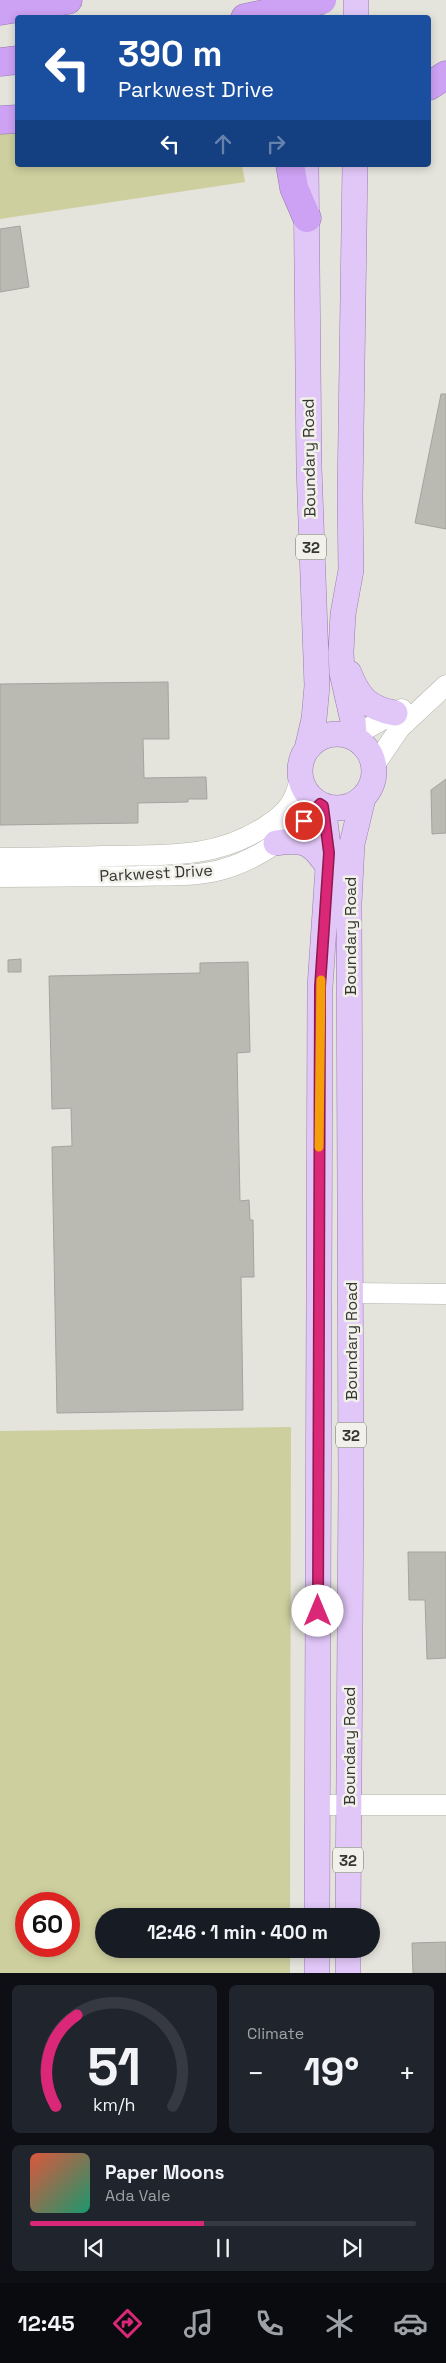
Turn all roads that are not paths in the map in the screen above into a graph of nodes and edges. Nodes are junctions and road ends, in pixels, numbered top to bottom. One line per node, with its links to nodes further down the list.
1 (68, 0): 5 (highway)
2 (306, 0): 7 (main road)
3 (322, 0): 6 (highway, bridge)
4 (356, 0): 8 (main road)
5 (0, 12)
6 (259, 15)
7 (306, 15)
8 (356, 15)
9 (15, 60): 10 (highway)
10 (0, 62)
11 (446, 68): 12 (highway)
12 (431, 75)
13 (446, 75): 14 (highway)
14 (431, 85)
15 (15, 119): 16 (highway)
16 (0, 120)
17 (290, 167): 20 (highway)
18 (306, 167): 20 (main road, Boundary Road / 32)
19 (355, 167): 21 (main road, 32)
20 (307, 218): 25 (main road, Boundary Road / 32)
21 (340, 652): 23 (main road); 24 (main road, 32)
22 (442, 688): 23 (street); 26 (street)
23 (395, 713): 24 (street)
24 (355, 738): 25 (main road); 26 (main road)
25 (307, 749): 27 (main road, 32)
26 (374, 766): 28 (main road, 32)
27 (300, 775): 29 (main road); 31 (street, Parkwest Drive)
28 (363, 798): 29 (main road); 34 (main road, Boundary Road / 32)
29 (321, 805): 30 (street, Parkwest Drive); 32 (main road, Boundary Road / 32)
30 (276, 843): 32 (main road); 33 (street, Parkwest Drive)
31 (0, 858)
32 (329, 868): 36 (main road, Boundary Road / 32)
33 (0, 877)
34 (351, 1293): 35 (street); 37 (main road, Boundary Road / 32)
35 (446, 1294)
36 (317, 1805): 37 (street); 39 (main road, Boundary Road / 32)
37 (348, 1805): 38 (street); 40 (main road, Boundary Road / 32)
38 (446, 1805)
39 (317, 1908)
40 (348, 1908)
41 (317, 1958): 43 (main road)
42 (348, 1958): 44 (main road)
43 (317, 1973)
44 (348, 1973)

